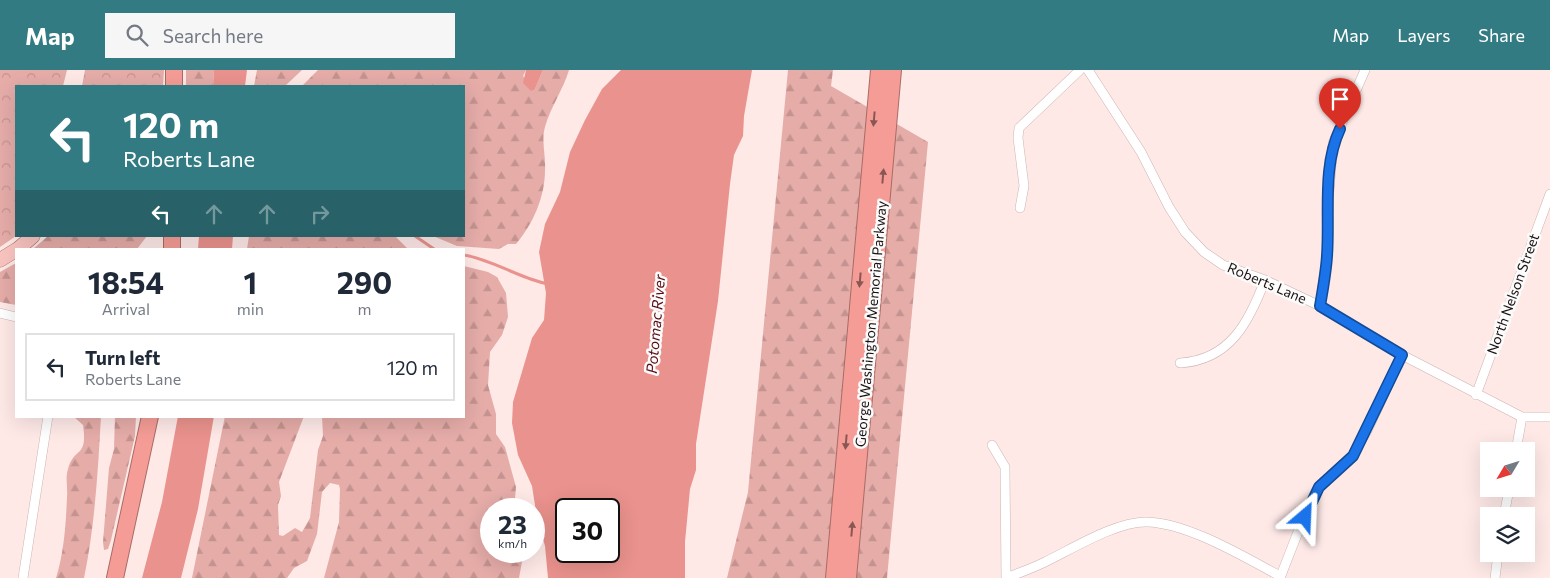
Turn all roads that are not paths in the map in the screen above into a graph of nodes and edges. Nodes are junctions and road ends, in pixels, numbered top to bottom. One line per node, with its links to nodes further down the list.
1 (174, 70): 8 (highway)
2 (869, 70): 9 (highway)
3 (879, 70): 9 (highway, George Washington Memorial Parkway)
4 (893, 70): 34 (highway, George Washington Memorial Parkway, one-way to 4)
5 (1080, 70): 11 (street)
6 (1088, 70): 16 (street, Roberts Lane)
7 (1365, 70): 17 (street)
8 (174, 85)
9 (876, 95): 33 (highway, George Washington Memorial Parkway, one-way to 33)
10 (1550, 194): 22 (street, North Nelson Street)
11 (1020, 208)
12 (31, 237): 13 (main road)
13 (19, 248)
14 (15, 251): 15 (main road)
15 (0, 260)
16 (1265, 280): 17 (street, Roberts Lane); 21 (street)
17 (1320, 306): 20 (street, Roberts Lane)
18 (0, 313): 19 (street)
19 (15, 317)
20 (1402, 355): 22 (street, Roberts Lane); 30 (street)
21 (1180, 363)
22 (1476, 395): 23 (street, Roberts Lane)
23 (1522, 417): 24 (street, Roberts Lane); 27 (street)
24 (1550, 417)
25 (48, 418): 31 (street)
26 (150, 418): 32 (highway)
27 (1518, 442)
28 (992, 445): 35 (street)
29 (1497, 562): 36 (street)
30 (1280, 577): 35 (street)
31 (22, 578)
32 (115, 578)
33 (834, 578)
34 (848, 578)
35 (1006, 578)
36 (1495, 578)

